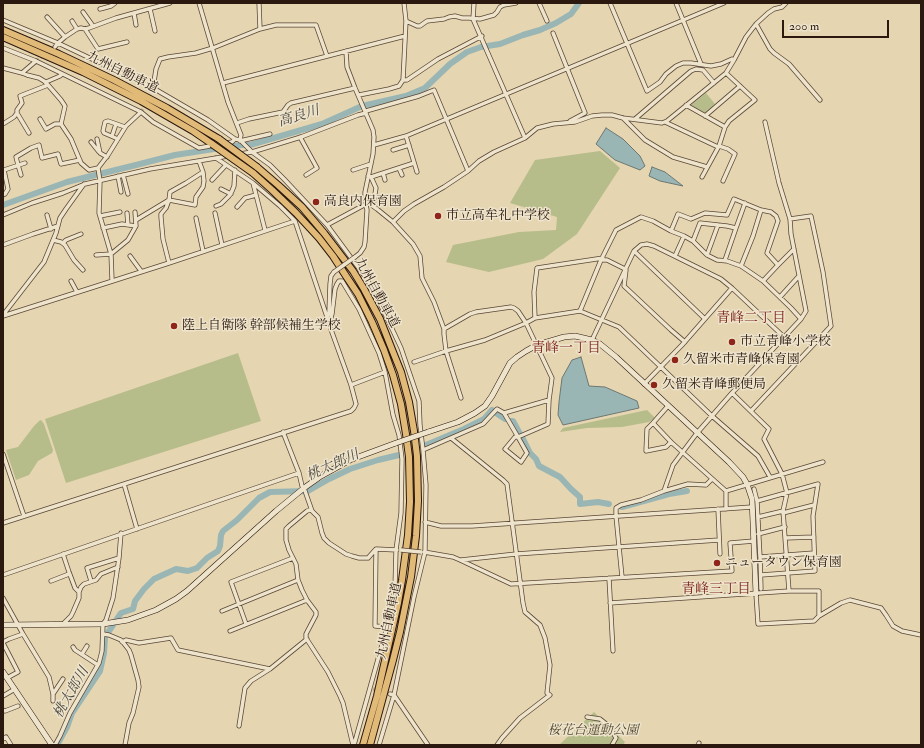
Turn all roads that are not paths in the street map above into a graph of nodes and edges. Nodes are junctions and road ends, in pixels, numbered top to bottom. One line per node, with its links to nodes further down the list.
1 (103, 3): 14 (street)
2 (115, 3): 14 (street)
3 (170, 3): 16 (street)
4 (199, 3): 44 (street)
5 (259, 3): 31 (street)
6 (404, 3): 24 (street)
7 (474, 3): 20 (street)
8 (516, 3): 20 (street)
9 (539, 3): 25 (street)
10 (610, 3): 40 (street)
11 (676, 3): 22 (street)
12 (724, 3): 22 (street)
13 (786, 3): 26 (street)
14 (104, 8): 15 (street)
15 (100, 9)
16 (150, 9): 18 (street); 33 (street)
17 (83, 12): 28 (street)
18 (134, 13): 27 (street); 28 (street)
19 (47, 17): 38 (street)
20 (473, 19): 24 (street); 36 (street)
21 (3, 20): 39 (street)
22 (683, 20): 40 (street); 49 (street)
23 (72, 21): 29 (street)
24 (406, 21): 35 (street)
25 (547, 21)
26 (756, 24): 47 (street); 64 (street)
27 (136, 25)
28 (93, 26): 30 (street)
29 (77, 29): 30 (street); 38 (street)
30 (85, 29): 43 (street)
31 (260, 29): 44 (street); 46 (street)
32 (3, 30): 338 (highway, 九州自動車道, bridge)
33 (155, 31)
34 (553, 33): 51 (street)
35 (405, 36): 45 (street); 55 (street)
36 (482, 36): 55 (street); 62 (street)
37 (3, 37): 337 (highway, 九州自動車道, bridge)
38 (64, 37): 39 (street)
39 (58, 43): 41 (street); 60 (street)
40 (626, 43): 49 (street); 51 (street)
41 (55, 47)
42 (3, 48): 48 (street)
43 (124, 48)
44 (213, 48): 56 (street); 60 (street)
45 (346, 51): 46 (street); 61 (street)
46 (327, 56): 56 (street)
47 (734, 60): 49 (street); 53 (street)
48 (36, 61): 52 (street); 54 (street)
49 (701, 64)
50 (3, 68): 52 (street)
51 (567, 69): 62 (street); 74 (street)
52 (22, 72): 58 (street)
53 (726, 73): 57 (street); 59 (street)
54 (62, 74): 58 (street); 67 (street)
55 (403, 80): 63 (street)
56 (223, 83): 77 (street)
57 (714, 83): 65 (street); 72 (street)
58 (47, 84): 68 (street); 79 (street)
59 (740, 86): 69 (street); 82 (street)
60 (153, 88): 91 (street)
61 (355, 88): 63 (street); 77 (street)
62 (506, 94): 73 (street); 88 (street)
63 (359, 96): 66 (street)
64 (820, 100)
65 (686, 105): 69 (street); 75 (street)
66 (366, 111): 73 (street); 87 (street); 94 (street)
67 (141, 112): 81 (street); 91 (street)
68 (17, 113): 78 (street); 83 (street)
69 (705, 116): 82 (street)
70 (623, 118): 72 (street); 74 (street); 109 (street)
71 (40, 119): 79 (street)
72 (635, 119): 75 (street)
73 (446, 120): 86 (street); 114 (street)
74 (567, 122): 88 (street)
75 (665, 122): 96 (street)
76 (765, 122): 152 (street)
77 (237, 123): 92 (street)
78 (3, 124)
79 (62, 124): 102 (street)
80 (116, 124): 81 (street); 85 (street); 85 (street)
81 (125, 127): 90 (street)
82 (724, 127): 96 (street)
83 (29, 133)
84 (270, 134): 92 (street)
85 (112, 136): 90 (street)
86 (406, 136): 94 (street); 95 (street)
87 (300, 137): 98 (street); 118 (street)
88 (525, 138): 114 (street)
89 (97, 139): 99 (street)
90 (118, 139): 100 (street)
91 (235, 139): 92 (street)
92 (240, 141): 98 (street)
93 (91, 142): 99 (street)
94 (374, 145): 106 (street)
95 (409, 145): 97 (street); 105 (street)
96 (719, 146): 109 (street); 128 (street)
97 (392, 150)
98 (252, 152): 101 (street); 157 (street)
99 (100, 153): 100 (street)
100 (106, 157): 111 (street)
101 (216, 158): 103 (street); 108 (street)
102 (80, 160): 107 (street); 111 (street)
103 (199, 161): 115 (street); 120 (street)
104 (25, 163): 107 (street)
105 (414, 163): 110 (street); 116 (street)
106 (371, 164): 113 (street); 123 (street)
107 (18, 165): 119 (street); 135 (street)
108 (226, 165): 112 (street); 126 (street)
109 (707, 167): 124 (street)
110 (399, 168): 117 (street); 122 (street)
111 (98, 169): 125 (street)
112 (235, 170): 129 (street); 134 (street)
113 (353, 170)
114 (468, 171): 155 (street)
115 (202, 172): 137 (street); 137 (street)
116 (417, 172)
117 (383, 173): 123 (street); 127 (street)
118 (306, 174)
119 (21, 175)
120 (123, 175): 121 (street); 133 (street)
121 (118, 176): 125 (street); 132 (street)
122 (402, 176)
123 (369, 177): 139 (street); 141 (street)
124 (702, 177)
125 (100, 180): 130 (street); 150 (street)
126 (212, 180)
127 (385, 180)
128 (723, 180)
129 (253, 183): 136 (street); 154 (street)
130 (84, 184): 148 (street); 159 (street)
131 (221, 189): 134 (street)
132 (121, 192)
133 (128, 194)
134 (231, 194): 140 (street)
135 (3, 195)
136 (256, 195): 142 (street); 164 (street)
137 (169, 200): 153 (street); 183 (street)
138 (745, 203): 143 (street); 163 (street); 165 (street)
139 (366, 204): 141 (street); 157 (street); 198 (street, bridge)
140 (216, 206)
141 (373, 206): 155 (street)
142 (237, 207)
143 (761, 210): 184 (street); 185 (street)
144 (120, 212): 150 (street)
145 (135, 212): 153 (street)
146 (127, 213): 156 (street)
147 (215, 213): 172 (street)
148 (3, 215)
149 (47, 215): 161 (street)
150 (100, 216): 162 (street)
151 (196, 218): 174 (street)
152 (790, 219): 173 (street); 220 (street)
153 (136, 220): 160 (street)
154 (295, 220): 164 (street); 198 (street)
155 (393, 222): 205 (street)
156 (128, 225): 160 (street); 162 (street)
157 (326, 225): 229 (street)
158 (718, 225): 163 (street); 169 (street); 178 (street)
159 (58, 226): 161 (street); 168 (street)
160 (136, 226): 176 (street)
161 (50, 228): 171 (street)
162 (103, 228): 176 (street)
163 (736, 228): 182 (street)
164 (265, 230): 172 (street)
165 (671, 231): 167 (street); 181 (street)
166 (81, 234): 170 (street)
167 (684, 236): 169 (street); 180 (street)
168 (53, 240): 170 (street); 197 (street)
169 (693, 241): 178 (street)
170 (63, 243): 187 (street)
171 (3, 245)
172 (222, 245): 174 (street)
173 (794, 249): 184 (street); 189 (street)
174 (203, 251): 183 (street)
175 (634, 251): 180 (street); 186 (street); 201 (street)
176 (111, 254): 177 (street); 190 (street)
177 (96, 255)
178 (707, 255): 182 (street)
179 (130, 256): 188 (street)
180 (675, 256): 193 (street)
181 (602, 259): 186 (street); 196 (street); 199 (street)
182 (726, 260): 185 (street)
183 (169, 262): 188 (street)
184 (778, 265): 192 (street)
185 (741, 266): 192 (street)
186 (626, 267): 200 (street); 208 (street)
187 (83, 270)
188 (141, 271): 190 (street)
189 (800, 276): 195 (street); 202 (street)
190 (112, 280): 194 (street)
191 (71, 281): 194 (street)
192 (763, 281): 195 (street)
193 (732, 288): 201 (street); 206 (street)
194 (77, 292): 197 (street)
195 (780, 297): 202 (street)
196 (580, 311): 199 (street); 200 (street)
197 (3, 315)
198 (327, 317): 204 (street)
199 (535, 318): 203 (street)
200 (602, 319): 207 (street); 212 (street)
201 (705, 319): 208 (street)
202 (801, 319): 206 (street)
203 (526, 323): 205 (street); 209 (street); 210 (street)
204 (329, 324): 213 (street); 215 (street)
205 (444, 329): 210 (street)
206 (784, 337): 216 (street)
207 (592, 340): 209 (street); 214 (street)
208 (685, 342): 212 (street)
209 (537, 345): 218 (street); 239 (street, bridge)
210 (446, 351): 211 (street); 217 (street)
211 (414, 362)
212 (661, 366): 214 (street); 222 (street)
213 (385, 372): 215 (street); 267 (street)
214 (644, 384): 219 (street)
215 (351, 385): 224 (street)
216 (732, 393): 220 (street); 222 (street)
217 (461, 398)
218 (549, 400): 221 (street); 226 (street)
219 (668, 406): 223 (street); 225 (street)
220 (751, 411): 234 (street)
221 (504, 413): 226 (street); 227 (street)
222 (712, 416): 225 (street); 235 (street)
223 (653, 423): 228 (street); 228 (street)
224 (283, 432): 233 (street); 237 (street)
225 (697, 434): 230 (street); 238 (street)
226 (518, 437): 226 (street)
227 (451, 438): 229 (street); 256 (street)
228 (671, 442): 230 (street)
229 (423, 450): 254 (street)
230 (683, 452): 236 (street); 241 (street)
231 (3, 454): 251 (street)
232 (823, 462): 234 (street)
233 (299, 473): 239 (street); 258 (street)
234 (782, 474): 235 (street); 243 (street)
235 (770, 478): 238 (street)
236 (712, 479): 241 (street); 242 (street)
237 (124, 484): 251 (street); 258 (street)
238 (747, 484): 242 (street); 246 (street)
239 (304, 488): 249 (street); 303 (street)
240 (754, 489): 244 (street)
241 (664, 491): 252 (street)
242 (726, 491): 247 (street)
243 (787, 493): 244 (street); 245 (street); 250 (street)
244 (757, 501): 253 (street)
245 (814, 505): 250 (street); 261 (street)
246 (752, 507): 247 (street); 264 (street)
247 (726, 509): 248 (street)
248 (718, 510): 252 (street); 263 (street)
249 (312, 511): 266 (street); 277 (street)
250 (783, 512): 253 (street); 257 (street)
251 (24, 516): 255 (street)
252 (616, 516): 256 (street); 265 (street)
253 (758, 517): 260 (street)
254 (425, 522): 256 (street); 268 (street)
255 (3, 523)
256 (512, 523): 272 (street)
257 (785, 527): 260 (street); 262 (street)
258 (136, 529): 259 (street)
259 (122, 534): 270 (street); 276 (street)
260 (758, 534): 275 (street)
261 (814, 536): 262 (street); 269 (street)
262 (785, 538): 274 (street)
263 (719, 540): 265 (street); 273 (street)
264 (754, 541): 285 (street); 294 (street)
265 (619, 547): 272 (street); 285 (street)
266 (376, 549): 267 (street); 306 (street)
267 (396, 550): 268 (street, bridge); 306 (street)
268 (423, 552): 271 (street); 279 (street)
269 (814, 553): 274 (street); 281 (street)
270 (63, 554): 282 (street); 283 (street)
271 (431, 554): 278 (street); 279 (street)
272 (516, 554): 278 (street); 290 (street)
273 (720, 554)
274 (786, 556): 275 (street); 281 (street)
275 (760, 557): 284 (street)
276 (119, 558): 280 (street); 289 (street)
277 (292, 558): 287 (street); 298 (street)
278 (460, 560): 290 (street)
279 (423, 561): 325 (street)
280 (118, 567): 289 (street); 303 (street)
281 (788, 573): 284 (street); 292 (street)
282 (69, 574): 288 (street); 293 (street)
283 (3, 575)
284 (761, 575): 291 (street)
285 (622, 577): 286 (street)
286 (609, 578): 290 (street); 297 (street)
287 (298, 580): 296 (street); 298 (street)
288 (51, 581)
289 (91, 581): 293 (street)
290 (520, 583): 341 (street)
291 (761, 589)
292 (789, 591): 294 (street); 300 (street)
293 (79, 592): 302 (street)
294 (756, 594): 297 (street); 300 (street)
295 (3, 598): 301 (street)
296 (307, 600): 304 (street); 312 (street)
297 (610, 603): 316 (street)
298 (239, 604): 299 (street); 304 (street)
299 (222, 611)
300 (819, 616): 310 (street)
301 (18, 624): 302 (street); 305 (street); 308 (street)
302 (63, 624): 303 (street)
303 (103, 624): 309 (street)
304 (246, 624): 307 (street)
305 (3, 625)
306 (387, 626): 336 (street)
307 (230, 631)
308 (23, 634): 313 (street); 324 (street)
309 (103, 634): 311 (street); 318 (street)
310 (921, 635)
311 (121, 640): 319 (street); 335 (street)
312 (307, 640): 319 (street); 336 (street)
313 (3, 643): 321 (street)
314 (87, 646): 317 (street)
315 (73, 647): 317 (street)
316 (613, 651)
317 (82, 654): 318 (street)
318 (98, 665): 334 (street)
319 (270, 669): 331 (street)
320 (3, 672): 321 (street)
321 (8, 678): 323 (street)
322 (63, 679): 324 (street)
323 (15, 689): 326 (street); 334 (street)
324 (53, 694): 327 (street)
325 (392, 695): 339 (street); 340 (street)
326 (3, 696)
327 (53, 701)
328 (18, 706): 329 (street)
329 (3, 710)
330 (587, 717): 342 (street)
331 (239, 726)
332 (3, 739): 333 (street)
333 (11, 745)
334 (54, 745)
335 (125, 745)
336 (354, 745)
337 (363, 745)
338 (370, 745)
339 (380, 745)
340 (428, 745)
341 (497, 745)
342 (612, 745)

